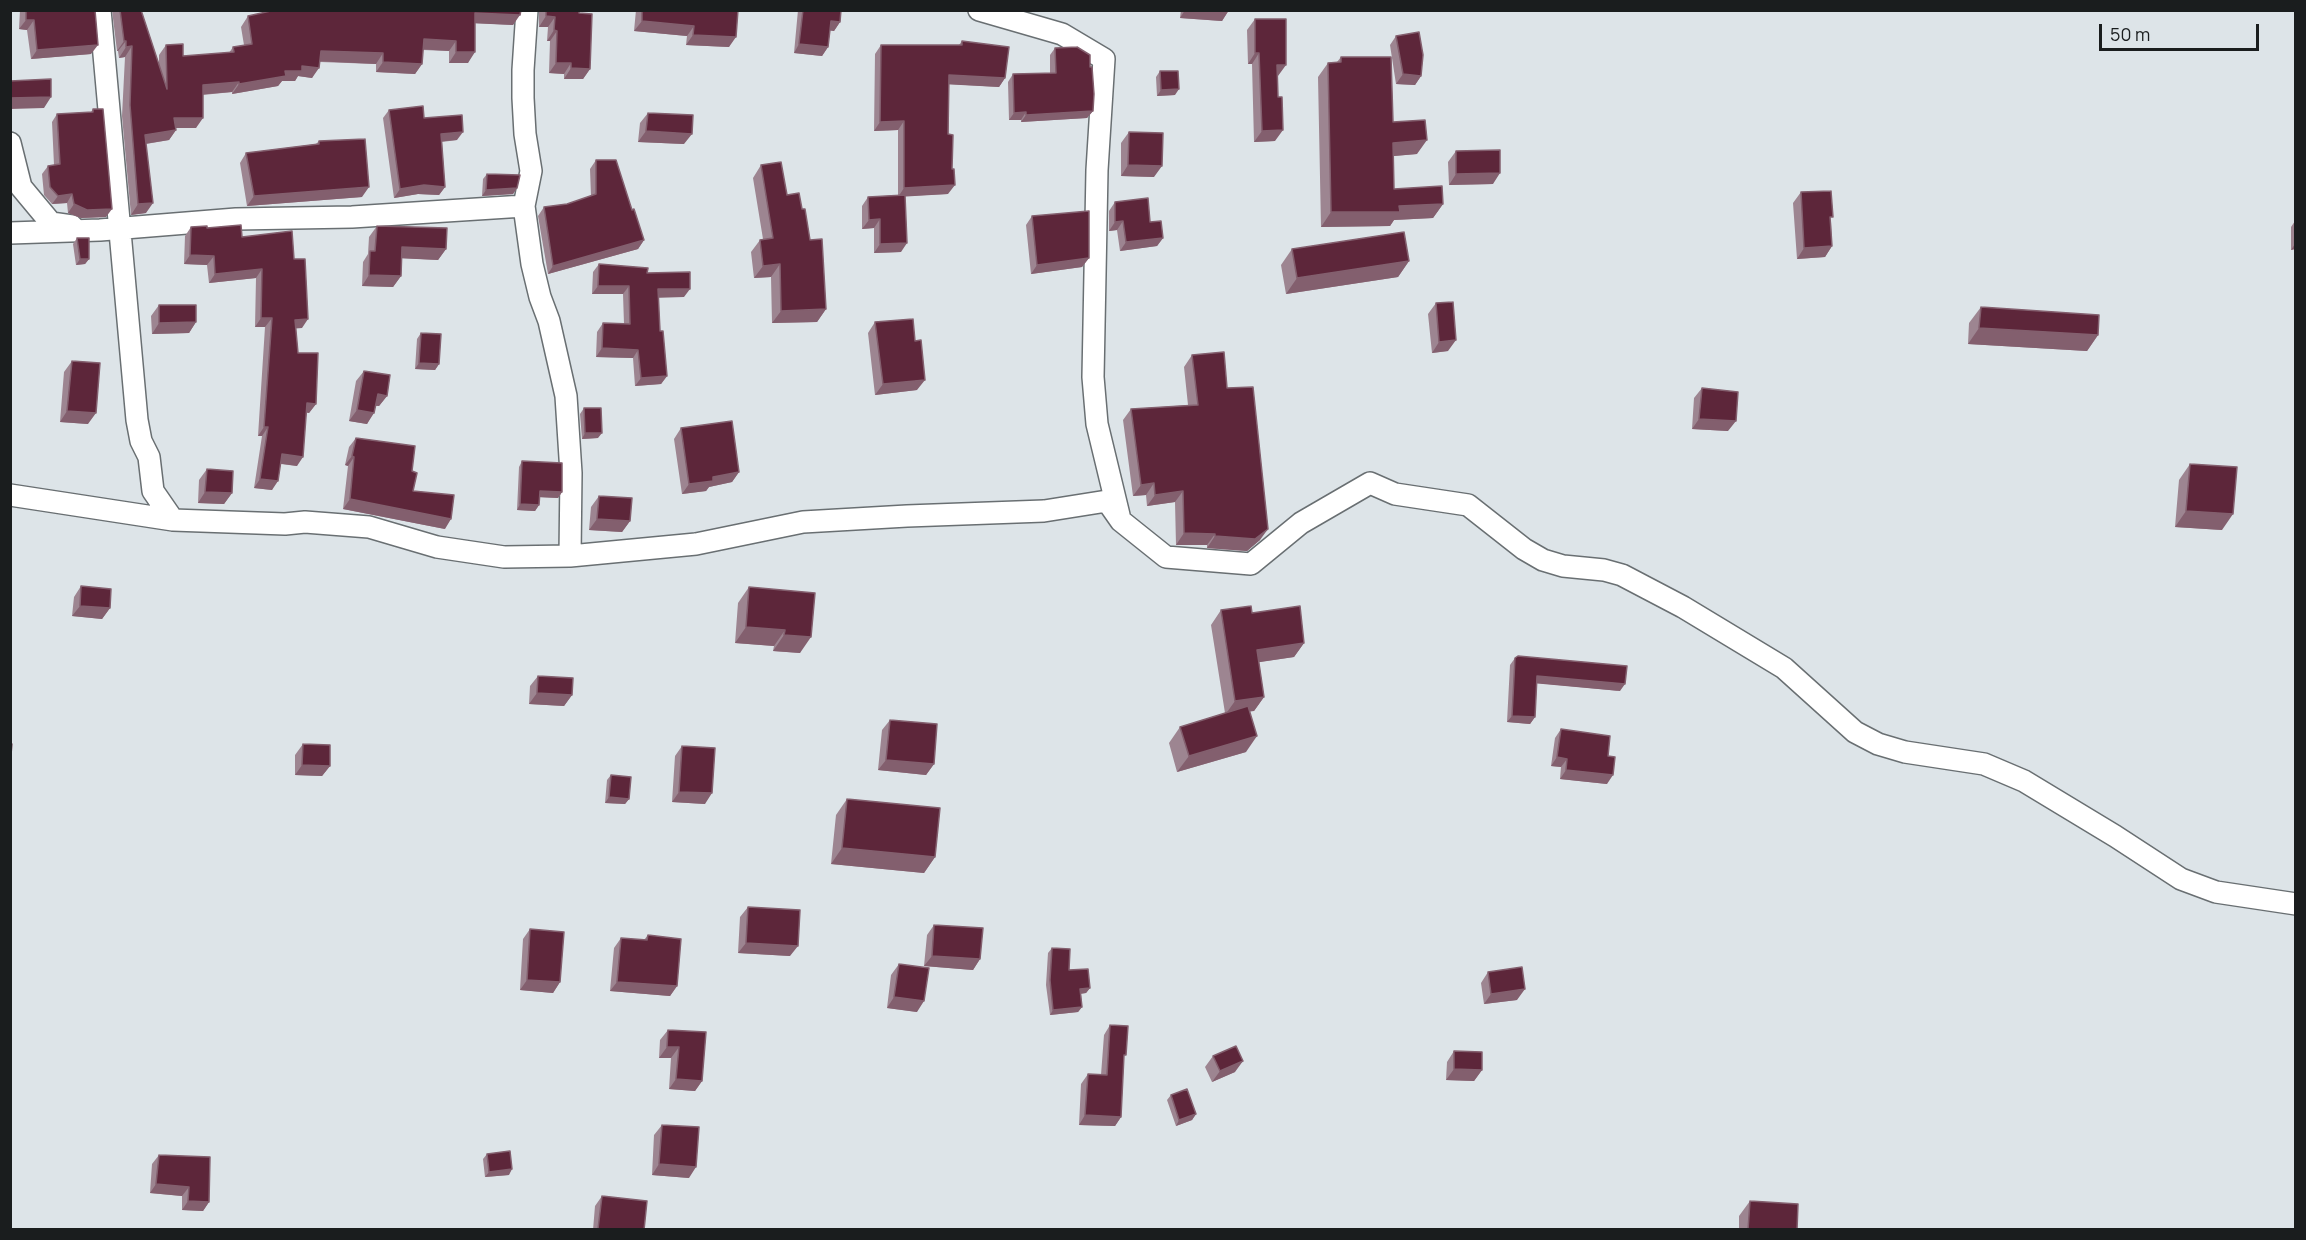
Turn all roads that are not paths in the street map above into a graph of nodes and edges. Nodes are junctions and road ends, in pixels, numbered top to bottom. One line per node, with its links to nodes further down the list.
1 (100, 10): 6 (street)
2 (527, 10): 5 (street)
3 (979, 10): 10 (street)
4 (10, 143): 6 (street)
5 (524, 206): 6 (street); 11 (street)
6 (110, 229): 7 (street); 9 (street)
7 (10, 233)
8 (10, 495): 9 (street)
9 (173, 520): 11 (street)
10 (1121, 521): 11 (street); 12 (street)
11 (570, 556)
12 (2295, 904)

